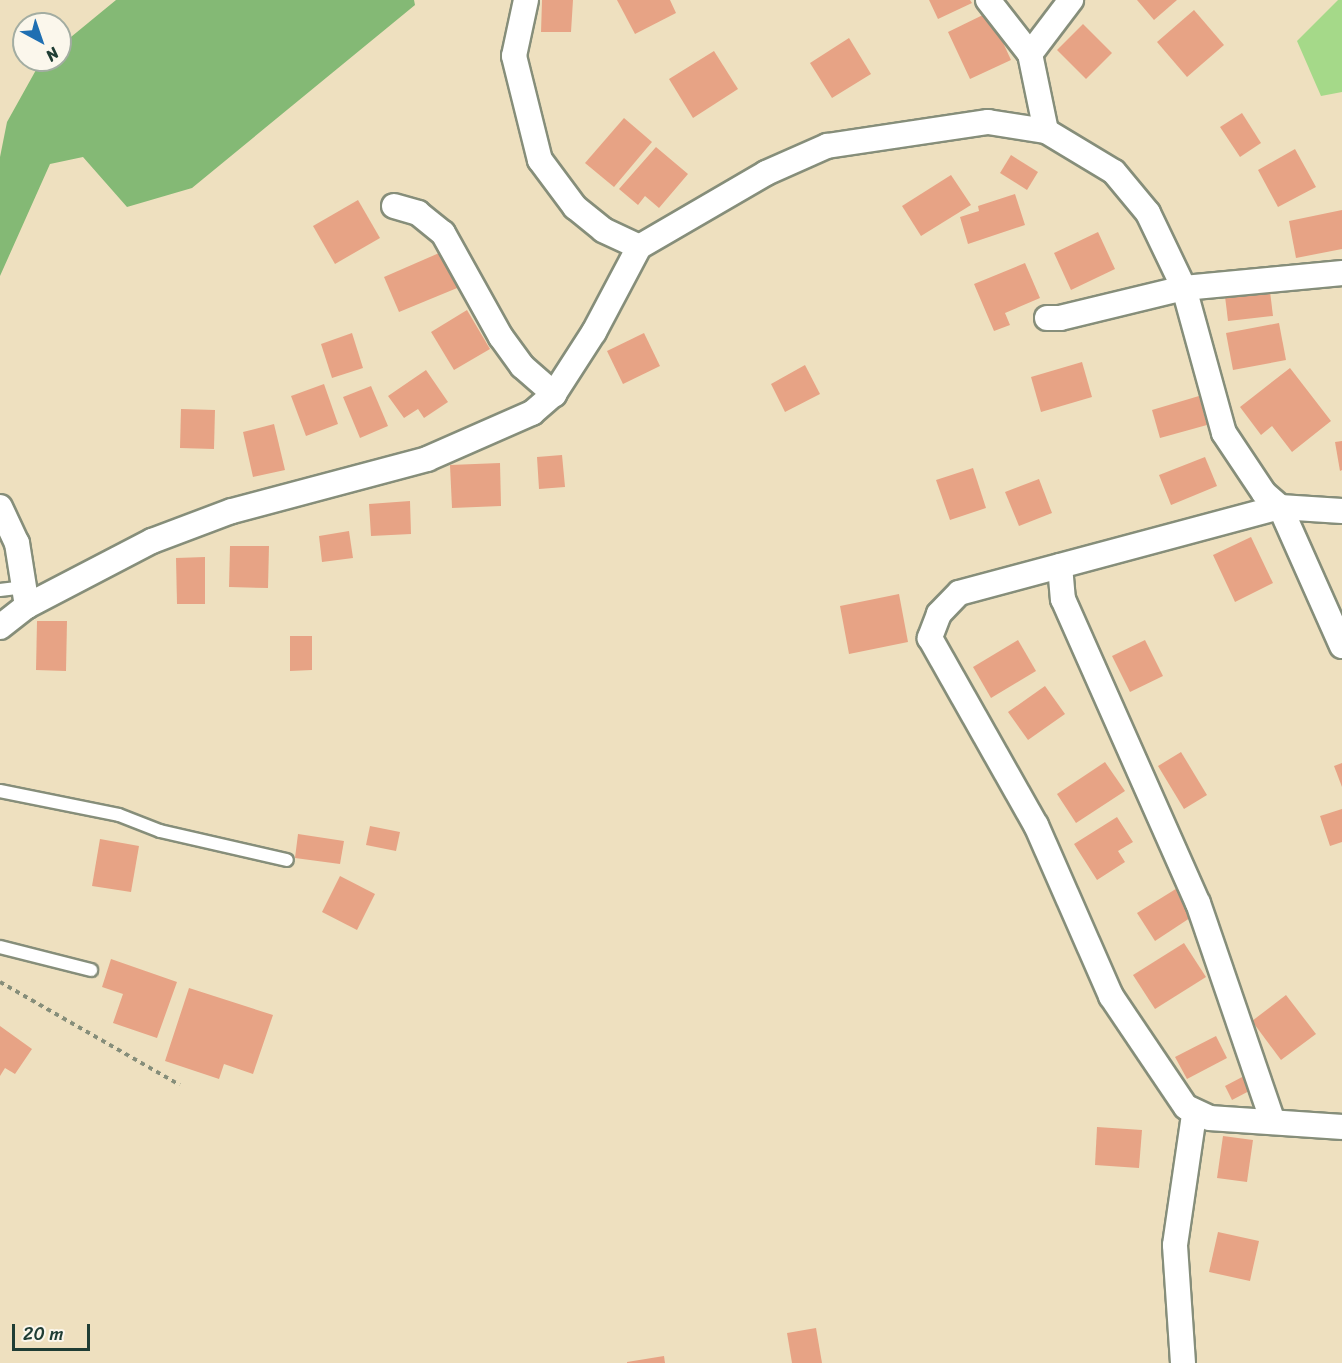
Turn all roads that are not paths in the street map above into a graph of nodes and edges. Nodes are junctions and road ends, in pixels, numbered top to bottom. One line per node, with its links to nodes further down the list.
1 (526, 0): 7 (street)
2 (988, 0): 4 (street)
3 (1071, 0): 4 (street)
4 (1030, 54): 5 (street)
5 (1046, 131): 7 (street); 9 (street)
6 (394, 206): 11 (street)
7 (639, 247): 11 (street)
8 (1342, 273): 9 (street)
9 (1184, 288): 10 (street); 13 (street)
10 (1047, 318)
11 (555, 394): 17 (street)
12 (0, 507): 17 (street)
13 (1280, 507): 14 (street); 15 (street); 19 (street)
14 (1342, 511)
15 (1060, 566): 24 (street); 25 (street)
16 (0, 590): 17 (lane)
17 (26, 597): 18 (street)
18 (0, 627)
19 (1342, 646)
20 (0, 791): 21 (lane)
21 (287, 860)
22 (0, 946): 23 (lane)
23 (91, 970)
24 (1194, 1114): 25 (street); 27 (street)
25 (1273, 1122): 26 (street)
26 (1342, 1127)
27 (1183, 1363)

